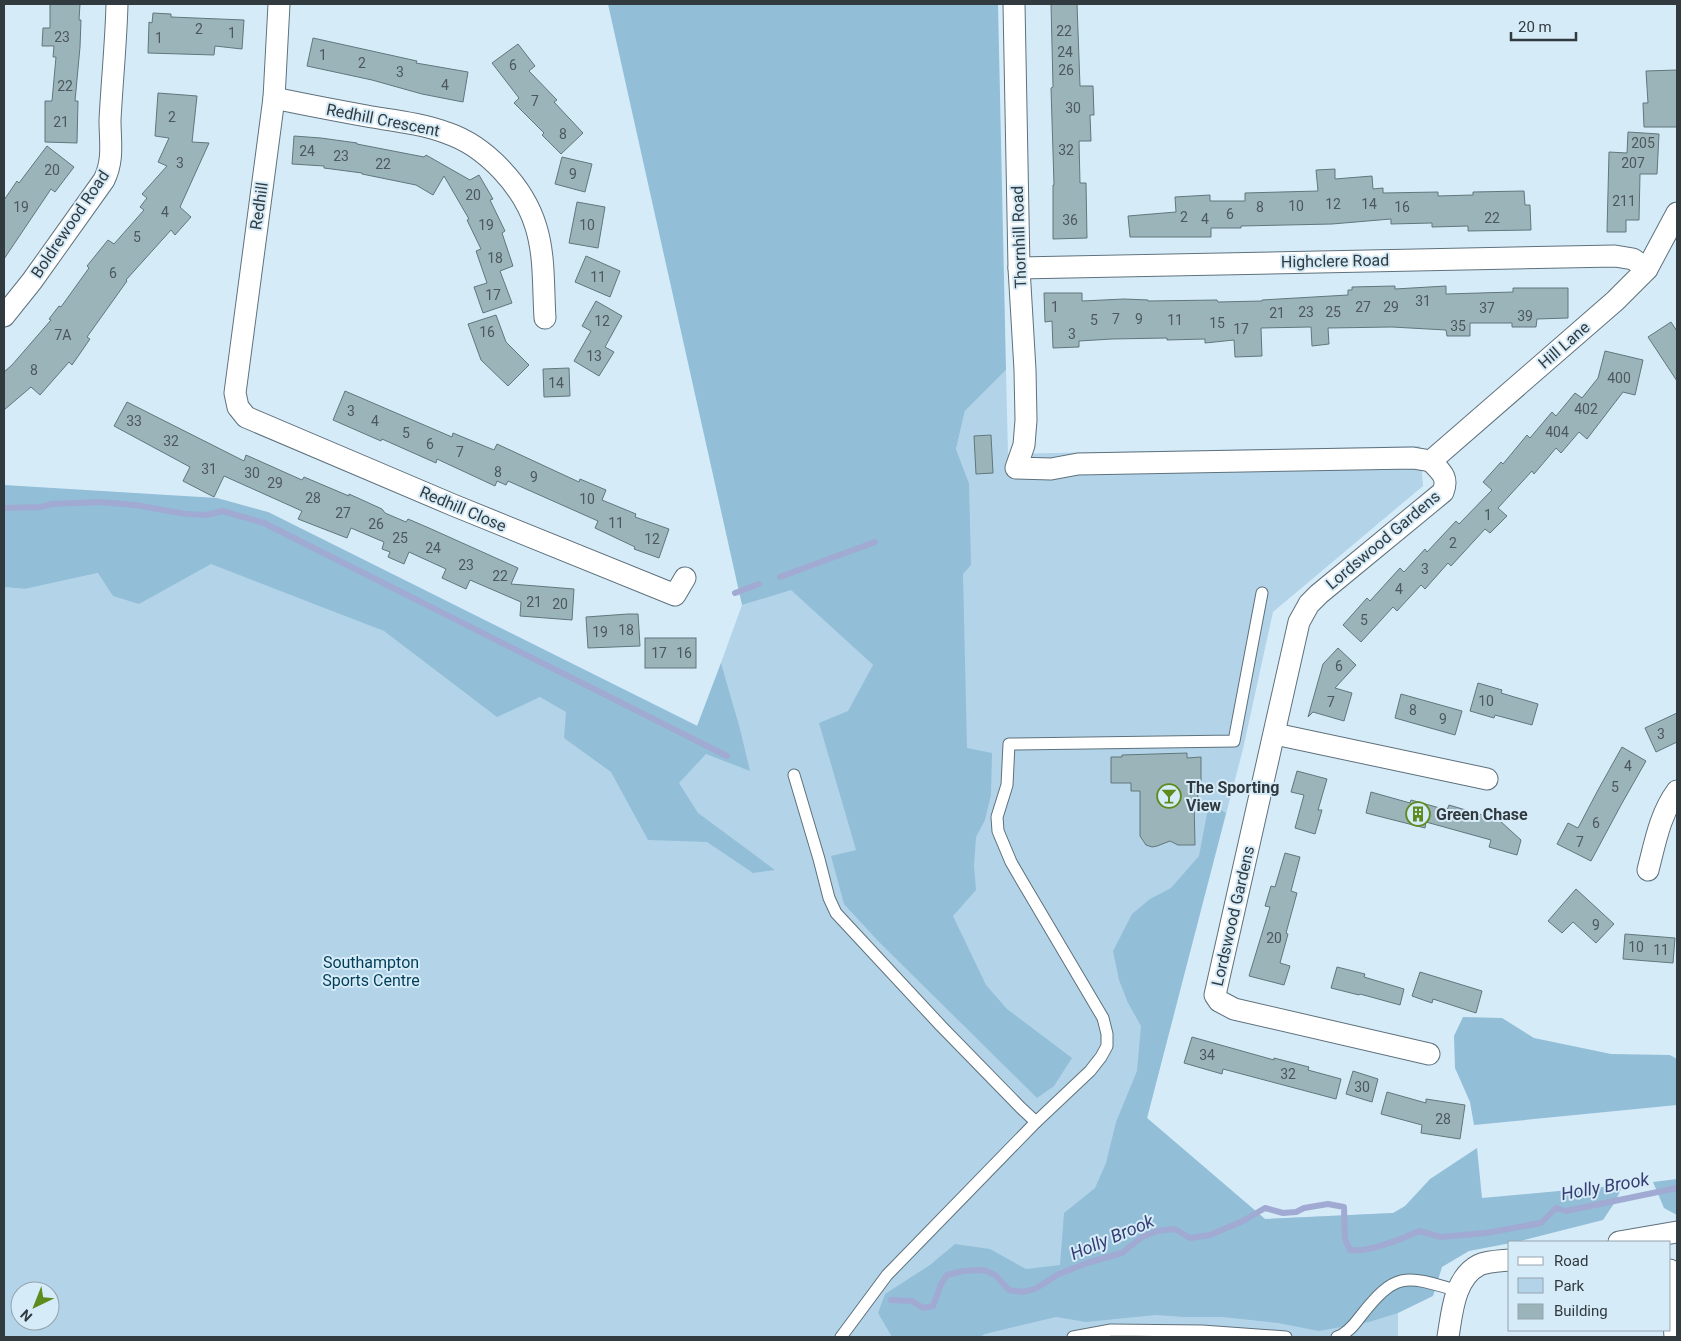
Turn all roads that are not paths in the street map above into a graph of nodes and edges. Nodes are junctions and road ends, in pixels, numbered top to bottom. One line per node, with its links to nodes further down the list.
1 (117, 4): 8 (street, Boldrewood Road)
2 (279, 4): 4 (street, Redhill)
3 (1014, 4): 6 (street, Thornhill Road)
4 (274, 98): 9 (street, Redhill Crescent); 10 (street, Redhill)
5 (1677, 213): 7 (street, Hill Lane)
6 (1019, 268): 7 (street, Highclere Road); 11 (street, Thornhill Road)
7 (1647, 269): 11 (street, Hill Lane)
8 (4, 316)
9 (545, 318)
10 (238, 407): 12 (street, Redhill Close)
11 (1431, 461): 14 (street, Lordswood Gardens)
12 (685, 578)
13 (1262, 593): 20 (lane)
14 (1274, 734): 16 (street); 19 (street, Lordswood Gardens)
15 (794, 775): 20 (lane)
16 (1487, 779)
17 (1677, 791): 18 (street)
18 (1648, 870)
19 (1429, 1054)
20 (1036, 1122): 26 (lane)
21 (1670, 1236): 22 (street)
22 (1628, 1241)
23 (1508, 1260): 25 (street)
24 (1671, 1283): 31 (street)
25 (1458, 1291): 29 (lane); 30 (street)
26 (841, 1337)
27 (1074, 1337): 28 (lane)
28 (1286, 1337)
29 (1337, 1337)
30 (1448, 1337)
31 (1675, 1337)

